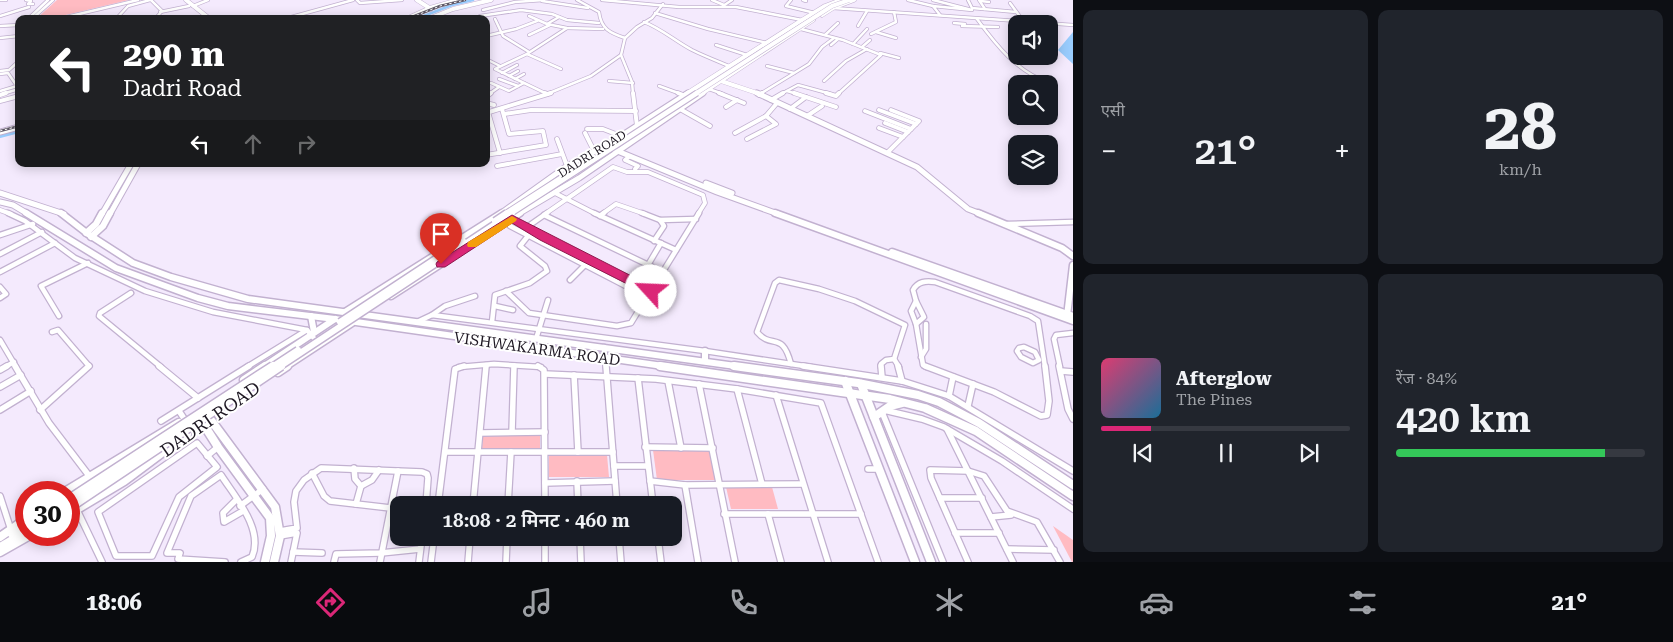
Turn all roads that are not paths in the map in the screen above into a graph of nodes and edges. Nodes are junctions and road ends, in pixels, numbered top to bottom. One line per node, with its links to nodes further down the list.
1 (0, 0): 2 (street)
2 (6, 0)
3 (26, 0): 66 (street)
4 (48, 0): 53 (street)
5 (53, 0): 54 (street)
6 (138, 0): 55 (street)
7 (148, 0): 48 (street); 56 (street)
8 (180, 0): 38 (street)
9 (186, 0): 38 (street)
10 (208, 0): 38 (street)
11 (332, 0): 37 (street)
12 (355, 0): 13 (street); 37 (street)
13 (402, 0)
14 (417, 0): 42 (street)
15 (422, 0): 42 (street)
16 (459, 0): 42 (street)
17 (491, 0): 33 (street)
18 (544, 0): 31 (street)
19 (577, 0): 43 (street)
20 (602, 0): 21 (street)
21 (607, 0): 36 (street)
22 (712, 0): 39 (street)
23 (732, 0): 39 (street)
24 (791, 0): 52 (street)
25 (842, 0): 41 (street, DADRI ROAD); 364 (street, bridge)
26 (849, 0): 381 (street, bridge)
27 (854, 0): 44 (street, DADRI ROAD)
28 (908, 0): 40 (street)
29 (933, 0): 40 (street)
30 (968, 0): 45 (street)
31 (540, 1): 43 (street); 46 (street)
32 (980, 1): 34 (street); 45 (street)
33 (479, 2): 46 (street); 62 (street)
34 (989, 2)
35 (1010, 3): 50 (street)
36 (663, 4): 39 (street); 51 (street)
37 (336, 5): 60 (street)
38 (191, 6): 48 (street); 58 (street); 59 (street)
39 (723, 6): 72 (street)
40 (933, 6): 64 (street)
41 (824, 7): 44 (street); 52 (street, DADRI ROAD)
42 (432, 8): 61 (street)
43 (589, 8): 77 (street)
44 (832, 8): 47 (street); 49 (street); 92 (street, DADRI ROAD)
45 (985, 8): 50 (street)
46 (483, 10): 63 (street)
47 (868, 11): 49 (street); 85 (street)
48 (160, 12): 57 (street)
49 (895, 12): 64 (street); 71 (street); 94 (street)
50 (1016, 12): 65 (street)
51 (655, 13): 76 (street); 107 (street)
52 (815, 13): 72 (street, DADRI ROAD)
53 (32, 15)
54 (36, 15)
55 (75, 15)
56 (120, 15)
57 (158, 15)
58 (200, 15)
59 (204, 15)
60 (299, 15)
61 (415, 15)
62 (438, 15)
63 (481, 15)
64 (940, 15): 74 (street)
65 (1018, 15)
66 (0, 16)
67 (490, 16): 69 (street)
68 (529, 16): 73 (street)
69 (559, 17): 77 (street); 81 (street)
70 (495, 19): 95 (street)
71 (977, 19): 75 (street); 87 (street)
72 (802, 20): 107 (street, DADRI ROAD)
73 (537, 21): 81 (street); 95 (street)
74 (1008, 21)
75 (1008, 21)
76 (644, 22): 102 (street); 122 (street)
77 (599, 23): 91 (street)
78 (838, 23): 99 (street)
79 (954, 23): 87 (street)
80 (15, 24): 82 (street)
81 (549, 24): 90 (street); 98 (street)
82 (0, 25)
83 (1058, 25): 88 (street)
84 (1058, 25): 88 (street)
85 (858, 26)
86 (962, 26): 87 (street)
87 (983, 26): 89 (street); 130 (street)
88 (1073, 26)
89 (998, 27)
90 (566, 28): 91 (street); 113 (street)
91 (603, 29): 102 (street)
92 (801, 29): 99 (street); 135 (street, DADRI ROAD)
93 (867, 29): 108 (street)
94 (876, 32): 96 (street); 104 (street)
95 (500, 33): 97 (street); 113 (street)
96 (871, 34)
97 (490, 35)
98 (528, 35)
99 (825, 35): 103 (street)
100 (15, 36): 101 (street)
101 (0, 37)
102 (625, 38): 115 (street)
103 (834, 38): 105 (street); 128 (street)
104 (896, 38)
105 (838, 39): 108 (street); 110 (street)
106 (870, 40): 111 (street)
107 (767, 43): 116 (street, DADRI ROAD)
108 (853, 44): 111 (street)
109 (716, 45): 116 (street)
110 (831, 45)
111 (862, 47): 112 (street)
112 (867, 49): 114 (street); 136 (street)
113 (528, 53): 121 (street); 124 (street)
114 (880, 53): 117 (street); 146 (street)
115 (621, 55): 139 (street); 149 (street)
116 (747, 55): 122 (street, DADRI ROAD)
117 (899, 58)
118 (490, 61): 121 (street)
119 (15, 65): 126 (street)
120 (517, 65): 127 (street)
121 (500, 66): 127 (street)
122 (729, 66): 150 (street, DADRI ROAD)
123 (766, 66): 128 (street)
124 (561, 68)
125 (518, 71): 131 (street)
126 (0, 72): 140 (street)
127 (502, 73): 131 (street)
128 (794, 73): 151 (street)
129 (524, 74): 133 (street)
130 (1032, 75)
131 (509, 76): 133 (street)
132 (499, 79): 141 (street)
133 (515, 79): 138 (street)
134 (608, 81): 139 (street)
135 (722, 81): 145 (street, DADRI ROAD); 151 (street)
136 (824, 82)
137 (491, 83): 143 (street)
138 (524, 83): 141 (street); 149 (street)
139 (633, 83): 170 (street)
140 (15, 84)
141 (518, 86): 143 (street)
142 (659, 86): 150 (street)
143 (499, 87): 148 (street)
144 (15, 89): 147 (street)
145 (709, 89): 154 (street); 165 (street, DADRI ROAD)
146 (787, 91): 153 (street); 155 (street)
147 (0, 93)
148 (490, 94)
149 (547, 94): 164 (street)
150 (683, 95): 178 (street, DADRI ROAD)
151 (759, 95): 155 (street)
152 (15, 97): 156 (street)
153 (806, 97): 162 (street); 166 (street)
154 (737, 100): 157 (street); 163 (street)
155 (771, 100): 158 (street)
156 (0, 101)
157 (744, 103)
158 (777, 103): 166 (street); 173 (street)
159 (490, 104): 160 (street)
160 (494, 105)
161 (822, 106): 174 (street)
162 (836, 106)
163 (726, 107)
164 (502, 108): 169 (street); 172 (street)
165 (680, 108): 179 (street); 191 (street, DADRI ROAD)
166 (790, 109): 174 (street)
167 (879, 110): 177 (street)
168 (891, 110): 177 (street)
169 (490, 111)
170 (636, 111): 172 (street); 178 (street)
171 (865, 111): 183 (street)
172 (504, 114): 194 (street)
173 (766, 116): 185 (street); 189 (street)
174 (807, 116): 193 (street)
175 (490, 121): 180 (street)
176 (886, 123): 183 (street)
177 (916, 124): 183 (street)
178 (637, 126): 186 (street, DADRI ROAD)
179 (710, 126)
180 (492, 127): 194 (street)
181 (15, 128): 184 (street)
182 (879, 128): 187 (street)
183 (909, 130): 187 (street)
184 (0, 132)
185 (735, 132)
186 (621, 136): 190 (street, DADRI ROAD); 192 (street)
187 (903, 137): 193 (street)
188 (557, 139): 196 (street)
189 (747, 139)
190 (609, 144): 191 (street); 192 (street, DADRI ROAD)
191 (619, 149): 197 (street); 204 (street, DADRI ROAD); 255 (street)
192 (598, 150): 199 (street, DADRI ROAD)
193 (888, 152): 216 (street)
194 (500, 153): 195 (street)
195 (490, 154)
196 (562, 154): 198 (street); 199 (street)
197 (630, 156): 202 (street); 238 (street)
198 (497, 166)
199 (567, 166): 252 (street, DADRI ROAD)
200 (129, 167): 221 (street)
201 (136, 167): 221 (street)
202 (635, 169)
203 (8, 187): 205 (street)
204 (555, 193): 206 (street); 211 (street, DADRI ROAD)
205 (2, 194): 221 (street, VISHWAKARMA ROAD)
206 (568, 200): 209 (street); 210 (street); 212 (street)
207 (0, 202): 215 (street, VISHWAKARMA ROAD)
208 (0, 210): 215 (street)
209 (544, 215): 218 (street); 232 (street)
210 (600, 216): 213 (street); 223 (street)
211 (512, 218): 218 (street); 253 (street, DADRI ROAD)
212 (696, 219): 213 (street); 226 (street)
213 (660, 220): 223 (street)
214 (1073, 222): 216 (street)
215 (35, 223): 219 (street); 220 (street); 230 (street, VISHWAKARMA ROAD)
216 (1002, 224): 228 (street)
217 (510, 226): 222 (street)
218 (526, 227): 236 (street)
219 (42, 232): 224 (street); 227 (street)
220 (0, 235)
221 (89, 235): 252 (street, VISHWAKARMA ROAD)
222 (528, 236): 231 (street); 242 (street)
223 (654, 241): 225 (street)
224 (55, 243): 229 (street); 235 (street)
225 (661, 243): 226 (street); 232 (street)
226 (676, 250): 236 (street)
227 (0, 254)
228 (1073, 256)
229 (88, 263): 234 (street); 256 (street)
230 (109, 263): 234 (street); 257 (street, VISHWAKARMA ROAD)
231 (585, 265): 237 (street); 258 (street)
232 (648, 265): 236 (street)
233 (1073, 265): 255 (street)
234 (100, 270): 268 (street)
235 (0, 272)
236 (663, 272)
237 (570, 280)
238 (959, 281): 239 (street); 241 (street)
239 (971, 285): 244 (street); 255 (street)
240 (0, 287): 246 (street)
241 (957, 290): 244 (street); 248 (street)
242 (506, 291): 249 (street); 258 (street)
243 (131, 293): 312 (street)
244 (969, 295): 266 (street)
245 (474, 296): 254 (street)
246 (0, 298)
247 (548, 300): 258 (street)
248 (916, 300): 263 (street); 263 (street)
249 (495, 306): 250 (street); 260 (street)
250 (513, 310)
251 (1006, 310): 266 (street)
252 (345, 312): 253 (street, VISHWAKARMA ROAD)
253 (363, 315): 262 (street, VISHWAKARMA ROAD)
254 (432, 315): 260 (street); 262 (street)
255 (1069, 315)
256 (59, 316)
257 (311, 316): 259 (street, VISHWAKARMA ROAD); 268 (street)
258 (542, 316): 265 (street)
259 (335, 319): 261 (street, VISHWAKARMA ROAD); 268 (street, DADRI ROAD)
260 (492, 322): 265 (street)
261 (352, 323): 272 (street, DADRI ROAD); 279 (street, VISHWAKARMA ROAD)
262 (415, 323): 270 (street, VISHWAKARMA ROAD)
263 (916, 324): 278 (street)
264 (926, 324): 278 (street)
265 (539, 327): 270 (street); 275 (street)
266 (1040, 328): 277 (street)
267 (52, 332): 316 (street)
268 (310, 332): 272 (street); 276 (street, DADRI ROAD); 312 (street)
269 (1073, 333): 290 (street)
270 (536, 339): 274 (street, VISHWAKARMA ROAD)
271 (0, 340): 273 (street)
272 (319, 344): 284 (street, DADRI ROAD)
273 (2, 347): 281 (street)
274 (604, 347): 279 (street); 282 (street, VISHWAKARMA ROAD)
275 (705, 351): 282 (street); 285 (street)
276 (282, 354): 284 (street); 318 (street, DADRI ROAD)
277 (1040, 354): 283 (street); 283 (street); 287 (street)
278 (921, 357): 297 (street)
279 (604, 359): 295 (street); 308 (street, VISHWAKARMA ROAD)
280 (894, 359): 285 (street); 296 (street); 301 (street)
281 (14, 362): 289 (street); 292 (street)
282 (705, 362): 300 (street, VISHWAKARMA ROAD)
283 (1038, 362): 287 (street)
284 (291, 363): 324 (street, DADRI ROAD)
285 (791, 364): 296 (street)
286 (486, 365): 288 (street); 329 (street); 334 (street)
287 (1044, 365): 304 (street)
288 (514, 366): 293 (street); 327 (street)
289 (0, 370)
290 (1061, 372): 291 (street); 322 (street)
291 (1073, 372)
292 (22, 374): 305 (street); 307 (street)
293 (545, 374): 294 (street); 328 (street)
294 (574, 375): 295 (street); 338 (street)
295 (606, 377): 298 (street); 339 (street)
296 (882, 377): 301 (street)
297 (953, 377): 304 (street); 311 (street)
298 (638, 378): 299 (street); 331 (street)
299 (668, 381): 302 (street); 332 (street)
300 (845, 381): 303 (street, VISHWAKARMA ROAD); 308 (street)
301 (902, 381): 311 (street)
302 (699, 384): 306 (street); 333 (street)
303 (861, 384): 310 (street); 361 (street, VISHWAKARMA ROAD)
304 (973, 384): 314 (street)
305 (0, 387)
306 (737, 389): 309 (street); 357 (street)
307 (31, 390): 315 (street); 316 (street)
308 (850, 392): 310 (street, VISHWAKARMA ROAD); 345 (street)
309 (776, 395): 358 (street); 391 (street)
310 (866, 396): 313 (street, VISHWAKARMA ROAD); 321 (street)
311 (949, 396): 314 (street)
312 (198, 398): 317 (street)
313 (904, 403): 319 (street); 320 (street, VISHWAKARMA ROAD)
314 (968, 406): 349 (street)
315 (0, 410)
316 (40, 410): 351 (street)
317 (179, 411): 323 (street); 325 (street)
318 (199, 411): 323 (street, DADRI ROAD); 324 (street)
319 (883, 411): 321 (street); 326 (street); 444 (street)
320 (938, 413): 326 (street); 377 (street, VISHWAKARMA ROAD)
321 (874, 417): 443 (street)
322 (1073, 418)
323 (185, 420): 351 (street, DADRI ROAD)
324 (205, 420): 330 (street); 363 (street); 366 (street, DADRI ROAD)
325 (161, 421)
326 (946, 428): 348 (street); 386 (street)
327 (512, 432): 328 (street); 329 (street)
328 (545, 432): 337 (street)
329 (480, 433): 335 (street)
330 (218, 447): 340 (street); 367 (street)
331 (645, 447): 332 (street); 342 (street)
332 (681, 448): 333 (street)
333 (713, 448): 360 (street)
334 (445, 452): 335 (street); 370 (street)
335 (478, 452): 336 (street); 371 (street)
336 (511, 452): 337 (street); 372 (street)
337 (544, 452): 338 (street); 355 (street)
338 (578, 452): 339 (street)
339 (613, 452): 341 (street)
340 (207, 456): 340 (street)
341 (614, 466): 342 (street); 352 (street)
342 (647, 466): 354 (street)
343 (354, 468): 346 (street); 350 (street); 362 (street)
344 (868, 469): 345 (street)
345 (879, 469): 442 (street)
346 (379, 470): 347 (street); 362 (street)
347 (398, 471): 368 (street); 369 (street)
348 (968, 471): 378 (street); 379 (street); 392 (street)
349 (1073, 471)
350 (312, 473): 382 (street); 400 (street)
351 (91, 478): 356 (street, DADRI ROAD); 366 (street)
352 (615, 480): 353 (street); 375 (street)
353 (577, 481): 355 (street); 374 (street)
354 (650, 481): 359 (street); 376 (street)
355 (545, 483): 373 (street)
356 (80, 484)
357 (762, 484): 358 (street); 360 (street)
358 (803, 484): 390 (street)
359 (686, 485): 360 (street); 437 (street)
360 (719, 485): 388 (street)
361 (1073, 485)
362 (361, 486): 382 (street)
363 (262, 489): 367 (street); 400 (street)
364 (80, 492)
365 (0, 496): 396 (street)
366 (99, 496): 383 (street, DADRI ROAD)
367 (254, 496): 385 (street); 424 (street)
368 (393, 496)
369 (427, 496)
370 (439, 496)
371 (474, 496)
372 (509, 496)
373 (545, 496)
374 (578, 496)
375 (616, 496)
376 (652, 496)
377 (1073, 496)
378 (940, 498): 379 (street); 398 (street)
379 (982, 498): 394 (street)
380 (236, 500): 385 (street); 385 (street); 422 (street)
381 (80, 501)
382 (356, 504): 384 (street)
383 (80, 508)
384 (390, 508)
385 (242, 509): 423 (street)
386 (1073, 509)
387 (390, 512): 420 (street)
388 (724, 514): 389 (street); 438 (street)
389 (768, 514): 390 (street); 439 (street)
390 (813, 514): 391 (street); 440 (street)
391 (861, 514): 441 (street)
392 (1012, 515): 394 (street); 416 (street)
393 (80, 516): 421 (street)
394 (991, 516): 399 (street)
395 (15, 527): 396 (street)
396 (11, 530): 401 (street)
397 (15, 532): 403 (street)
398 (955, 533): 399 (street); 445 (street)
399 (999, 533): 414 (street)
400 (280, 534): 418 (street); 425 (street)
401 (0, 537)
402 (15, 538): 413 (street)
403 (0, 541)
404 (15, 544): 417 (street)
405 (421, 546): 415 (street)
406 (433, 546): 430 (street)
407 (469, 546): 431 (street)
408 (507, 546): 432 (street)
409 (545, 546): 433 (street)
410 (580, 546): 434 (street)
411 (619, 546): 435 (street)
412 (659, 546): 436 (street)
413 (0, 547)
414 (1007, 549): 416 (street); 446 (street)
415 (420, 550): 420 (street); 429 (street)
416 (1054, 550): 447 (street)
417 (0, 552)
418 (293, 552): 419 (street); 426 (street)
419 (322, 553)
420 (381, 553): 427 (street); 428 (street)
421 (102, 562)
422 (225, 562)
423 (242, 562)
424 (265, 562)
425 (274, 562)
426 (291, 562)
427 (334, 562)
428 (380, 562)
429 (419, 562)
430 (431, 562)
431 (468, 562)
432 (506, 562)
433 (545, 562)
434 (581, 562)
435 (620, 562)
436 (661, 562)
437 (698, 562)
438 (735, 562)
439 (782, 562)
440 (828, 562)
441 (878, 562)
442 (915, 562)
443 (931, 562)
444 (944, 562)
445 (968, 562)
446 (1013, 562)
447 (1060, 562)

